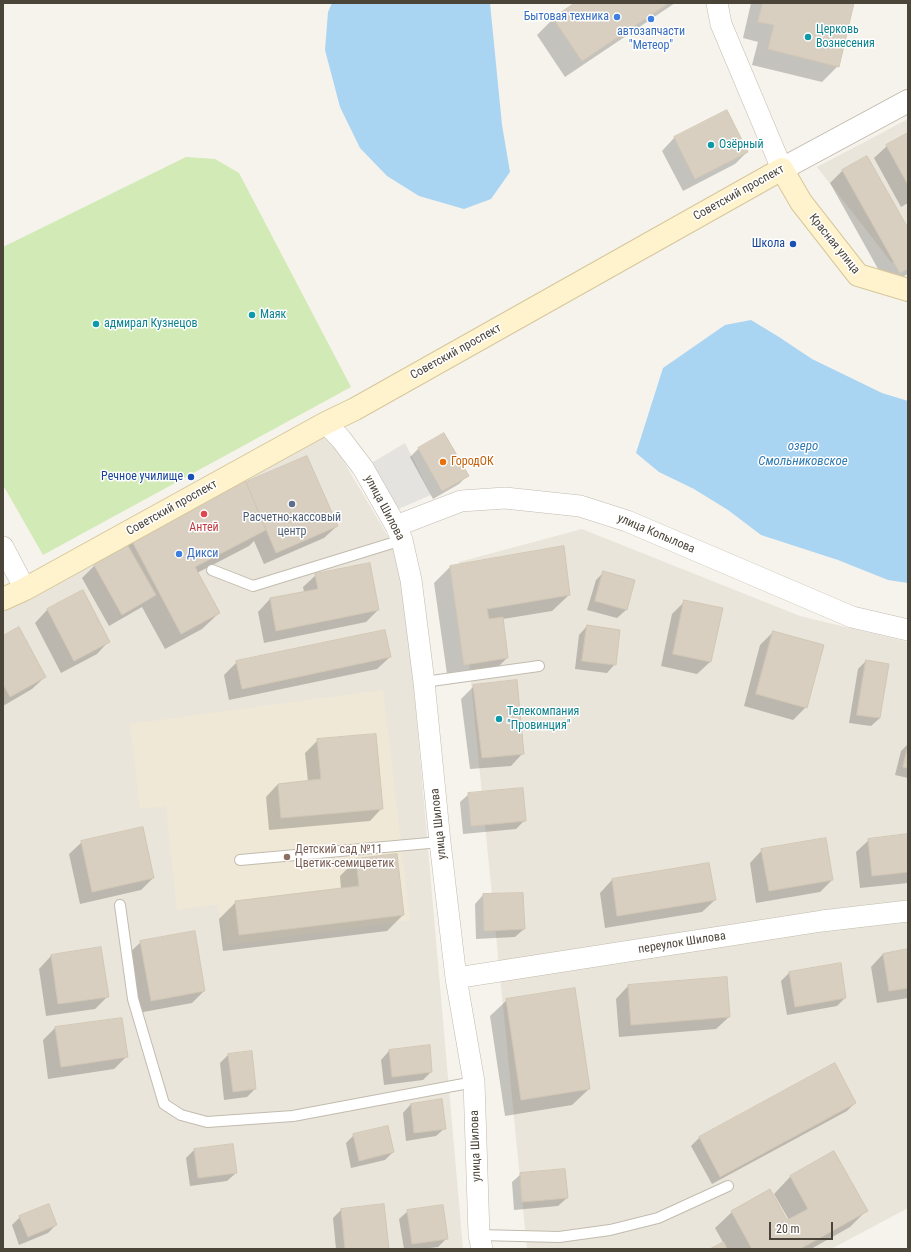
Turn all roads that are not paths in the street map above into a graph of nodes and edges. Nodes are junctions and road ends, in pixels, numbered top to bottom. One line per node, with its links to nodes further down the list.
1 (717, 3): 3 (street)
2 (723, 3): 3 (lane)
3 (721, 24): 5 (street)
4 (908, 101): 5 (street, Советский проспект)
5 (782, 169): 6 (main road, Красная улица); 7 (main road, Советский проспект)
6 (908, 290)
7 (326, 423): 8 (street, улица Шилова); 11 (main road, Советский проспект)
8 (399, 533): 10 (lane); 13 (street, улица Копылова); 15 (street, улица Шилова)
9 (3, 547): 11 (street)
10 (212, 570)
11 (25, 589): 12 (main road, Советский проспект)
12 (3, 599)
13 (908, 630)
14 (539, 666): 15 (lane)
15 (424, 682): 16 (street, улица Шилова)
16 (440, 842): 17 (lane); 20 (street, улица Шилова)
17 (240, 860)
18 (120, 905): 21 (lane)
19 (908, 911): 20 (street, переулок Шилова)
20 (456, 978): 21 (street, улица Шилова)
21 (474, 1082): 23 (street, улица Шилова)
22 (728, 1186): 23 (lane)
23 (481, 1242)

